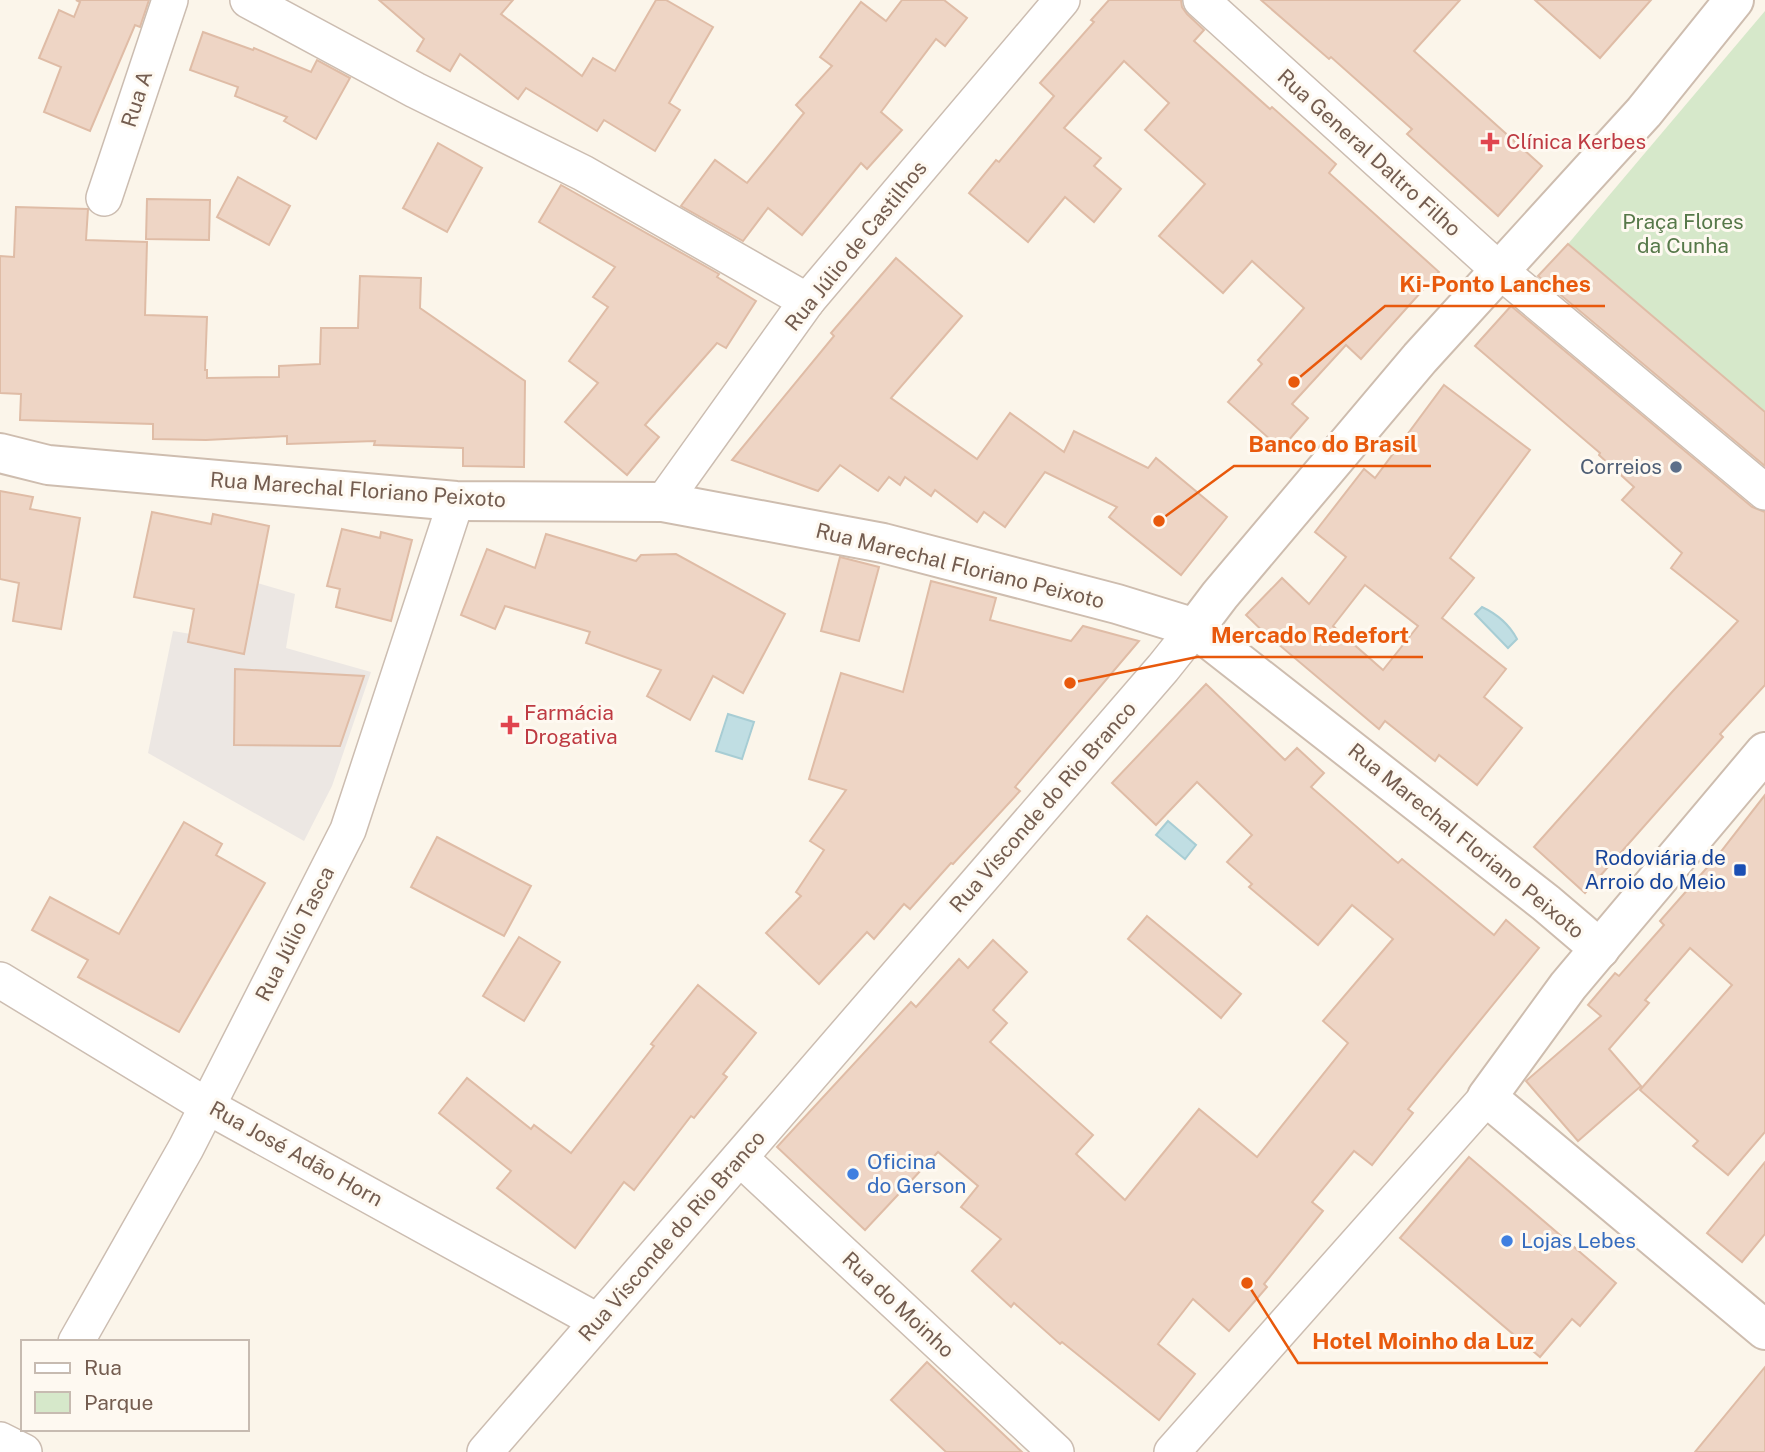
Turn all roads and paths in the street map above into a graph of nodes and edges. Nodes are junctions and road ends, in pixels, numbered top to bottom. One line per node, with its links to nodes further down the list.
1 (170, 0): 6 (street, Rua A)
2 (248, 0): 8 (street)
3 (1062, 0): 8 (street, Rua Júlio de Castilhos)
4 (1201, 0): 7 (street, Rua General Daltro Filho)
5 (1734, 0): 7 (main road, Rua Visconde do Rio Branco)
6 (104, 198)
7 (1499, 270): 10 (street, Rua General Daltro Filho); 13 (main road, Rua Visconde do Rio Branco)
8 (807, 301): 12 (street, Rua Júlio de Castilhos)
9 (0, 453): 11 (main road, Rua Marechal Floriano Peixoto)
10 (1765, 492)
11 (456, 500): 12 (main road, Rua Marechal Floriano Peixoto); 18 (street, Rua Júlio Tasca)
12 (663, 502): 13 (main road, Rua Marechal Floriano Peixoto)
13 (1195, 628): 15 (main road, Rua Marechal Floriano Peixoto); 19 (street, Rua Visconde do Rio Branco)
14 (1765, 752): 15 (main road)
15 (1600, 949): 17 (main road)
16 (0, 980): 18 (street, Rua José Adão Horn)
17 (1487, 1097): 21 (main road); 25 (street)
18 (207, 1106): 20 (street, Rua José Adão Horn); 22 (street, Rua Júlio Tasca)
19 (740, 1158): 20 (street, Rua Visconde do Rio Branco); 24 (street, Rua do Moinho)
20 (597, 1321): 23 (street, Rua Visconde do Rio Branco)
21 (1765, 1329)
22 (77, 1340)
23 (485, 1452)
24 (1056, 1452)
25 (1172, 1452)

